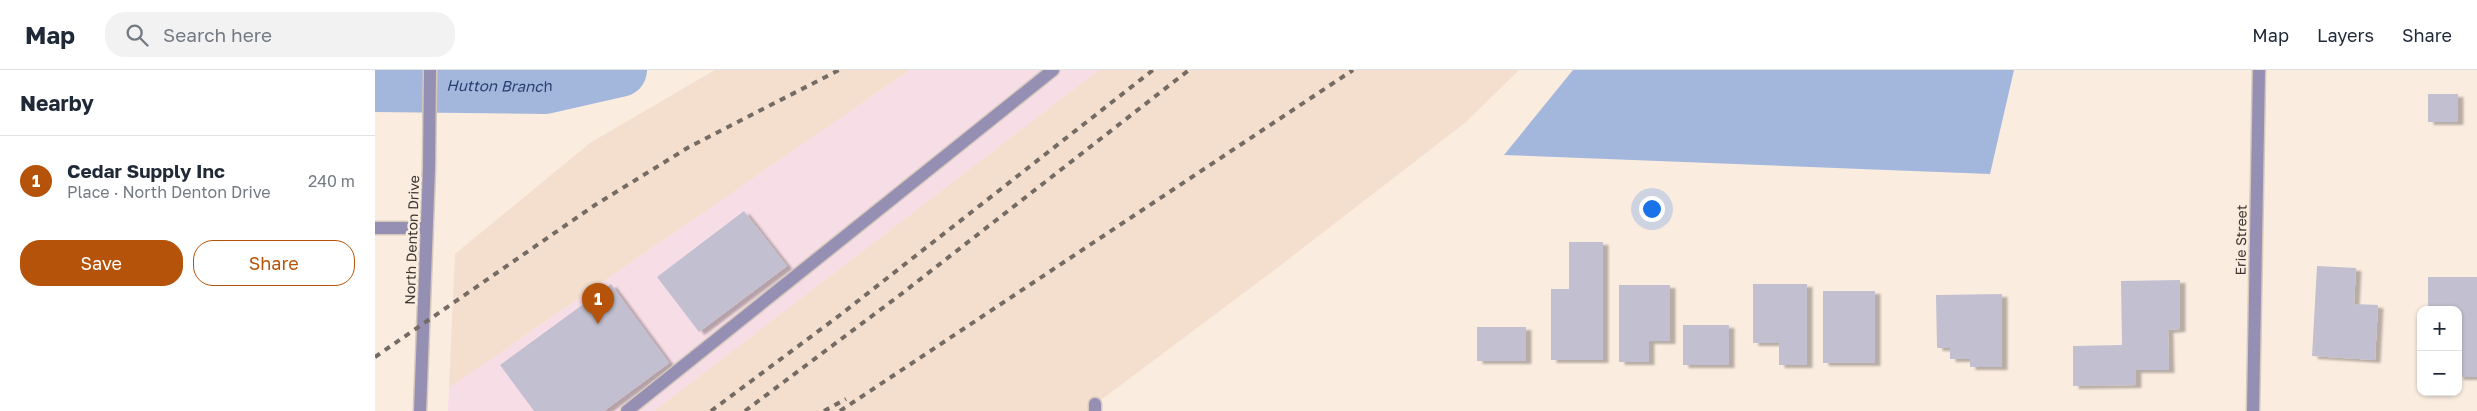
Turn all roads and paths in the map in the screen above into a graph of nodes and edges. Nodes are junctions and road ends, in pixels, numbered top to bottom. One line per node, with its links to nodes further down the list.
1 (430, 70): 5 (street, North Denton Drive)
2 (1053, 70): 7 (street)
3 (2259, 70): 8 (street, Erie Street)
4 (375, 228): 5 (street)
5 (426, 228): 6 (street, North Denton Drive)
6 (420, 411)
7 (627, 411)
8 (2253, 411)

